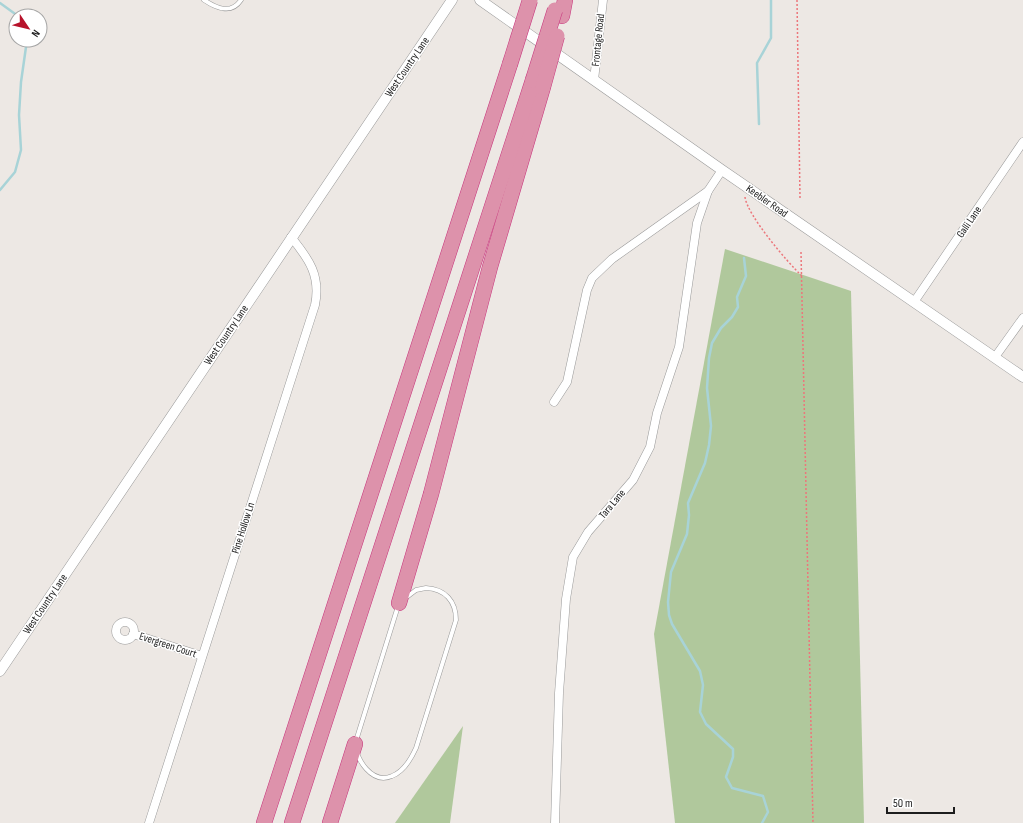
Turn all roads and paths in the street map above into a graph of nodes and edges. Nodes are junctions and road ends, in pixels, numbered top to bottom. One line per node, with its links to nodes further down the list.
1 (204, 0): 2 (lane)
2 (241, 0)
3 (452, 0): 16 (street, West Country Lane)
4 (480, 0): 9 (street, Keebler Road)
5 (530, 0): 30 (highway, bridge)
6 (602, 0): 9 (street, Frontage Road)
7 (797, 0): 15 (path)
8 (560, 7): 10 (highway, bridge)
9 (594, 80): 12 (street, Keebler Road)
10 (538, 83): 24 (highway); 31 (highway)
11 (1023, 142): 19 (street, Galli Lane)
12 (722, 170): 13 (street, Keebler Road); 14 (street, Tara Lane)
13 (749, 188): 18 (path); 19 (street, Keebler Road)
14 (708, 191): 23 (street, Tara Lane); 33 (street, Tara Lane)
15 (800, 198)
16 (291, 237): 26 (street, Pine Hollow Ln); 27 (street, West Country Lane)
17 (801, 252): 18 (path)
18 (802, 276): 34 (path)
19 (914, 302): 21 (street, Keebler Road)
20 (1023, 318): 21 (street)
21 (995, 357): 22 (street, Keebler Road)
22 (1023, 377)
23 (554, 402)
24 (399, 603): 28 (lane); 28 (lane)
25 (134, 634): 26 (street, Evergreen Court)
26 (202, 656): 29 (street, Pine Hollow Ln)
27 (0, 671)
28 (355, 744): 32 (highway)
29 (149, 823)
30 (264, 823)
31 (292, 823)
32 (330, 823)
33 (555, 823)
34 (813, 823)

